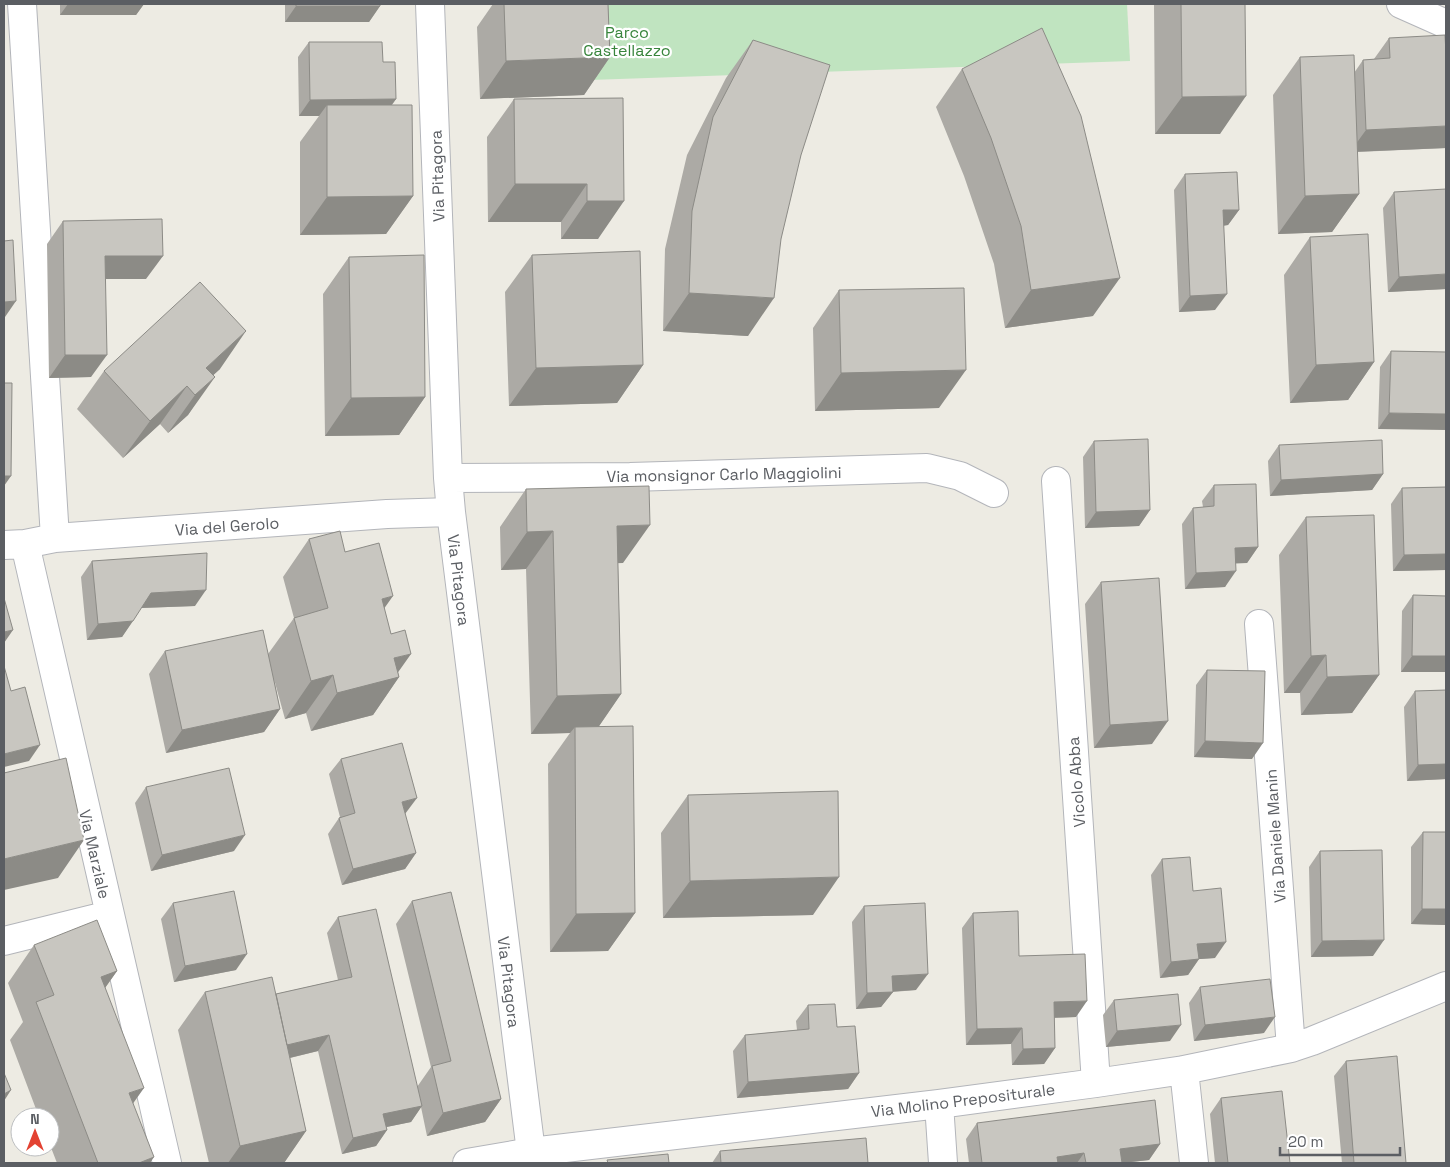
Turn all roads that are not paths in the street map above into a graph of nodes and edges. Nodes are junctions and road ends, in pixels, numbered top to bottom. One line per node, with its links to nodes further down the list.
1 (22, 4): 9 (street)
2 (430, 4): 5 (street, Via Pitagora)
3 (1401, 4): 4 (street)
4 (1446, 24)
5 (448, 478): 7 (street, Via monsignor Carlo Maggiolini); 8 (street, Via Pitagora)
6 (1056, 481): 17 (street, Vicolo Abba)
7 (994, 493)
8 (451, 512): 9 (street, Via del Gerolo); 19 (street, Via Pitagora)
9 (55, 538): 10 (street, Via del Gerolo)
10 (14, 544): 12 (street, Via Marziale)
11 (1259, 624): 15 (street, Via Daniele Manin)
12 (109, 915): 13 (street); 20 (street, Via Marziale)
13 (4, 942)
14 (1446, 986): 15 (street, Via Molino Prepositurale)
15 (1291, 1048): 16 (street, Via Molino Prepositurale)
16 (1184, 1070): 17 (street, Via Molino Prepositurale); 23 (street)
17 (1096, 1083): 18 (street, Via Molino Prepositurale)
18 (939, 1104): 19 (street, Via Molino Prepositurale); 22 (street)
19 (530, 1152): 21 (street, Via Molino Prepositurale)
20 (167, 1163)
21 (473, 1163)
22 (943, 1163)
23 (1194, 1163)

